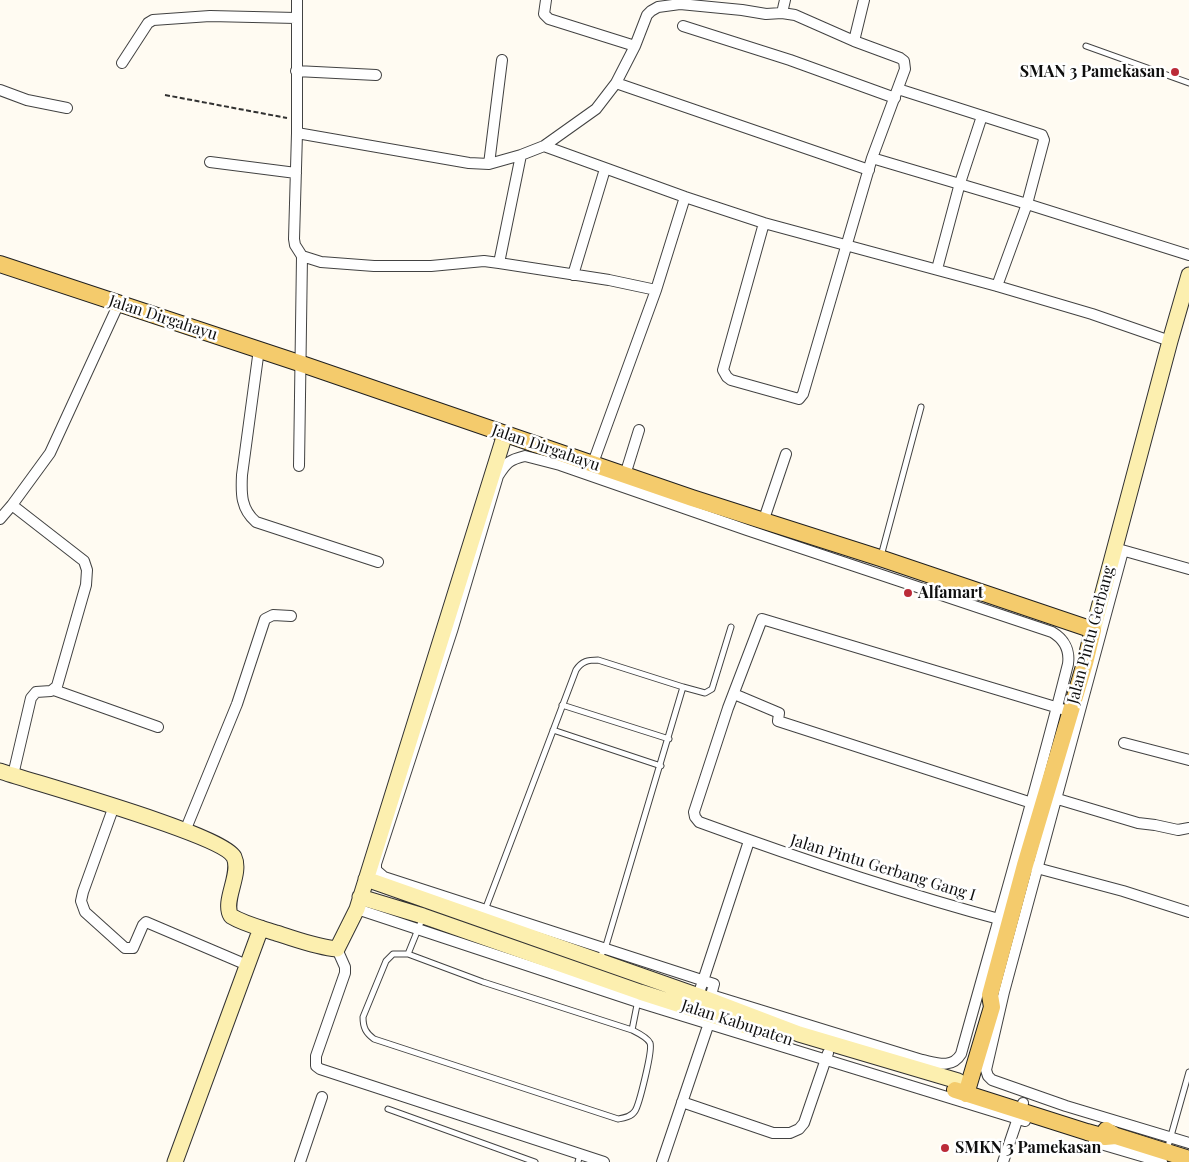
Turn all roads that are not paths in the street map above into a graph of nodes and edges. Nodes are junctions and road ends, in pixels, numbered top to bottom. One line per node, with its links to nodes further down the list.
1 (297, 0): 7 (street)
2 (546, 0): 10 (street)
3 (785, 0): 6 (street)
4 (864, 0): 9 (street)
5 (680, 2): 6 (street); 10 (street)
6 (782, 13): 9 (street)
7 (296, 18): 13 (street); 14 (street)
8 (684, 26): 19 (street)
9 (854, 41): 19 (street)
10 (635, 46): 16 (street)
11 (1086, 46): 17 (lane)
12 (502, 60): 27 (street)
13 (122, 63)
14 (296, 71): 15 (street); 22 (street)
15 (376, 75)
16 (616, 83): 23 (street); 29 (street)
17 (1189, 83)
18 (0, 90): 20 (street)
19 (896, 94): 21 (street); 25 (street)
20 (67, 108)
21 (982, 116): 31 (street); 33 (street)
22 (297, 133): 27 (street); 30 (street)
23 (544, 146): 24 (street); 28 (street)
24 (521, 155): 27 (street); 38 (street)
25 (872, 158): 29 (street); 31 (street)
26 (210, 162): 30 (street)
27 (488, 164)
28 (605, 169): 32 (street); 41 (street)
29 (869, 170): 35 (street)
30 (296, 173): 37 (street)
31 (960, 183): 33 (street); 40 (street)
32 (685, 197): 34 (street); 44 (street)
33 (1027, 204): 36 (street); 43 (street)
34 (764, 223): 35 (street); 35 (street)
35 (846, 245): 40 (street)
36 (1189, 255)
37 (302, 256): 38 (street); 48 (street)
38 (499, 263): 41 (street)
39 (0, 264): 45 (main road, Jalan Dirgahayu)
40 (937, 269): 43 (street)
41 (573, 274): 44 (street)
42 (1189, 275): 46 (street, Jalan Pintu Gerbang)
43 (998, 286): 46 (street)
44 (656, 290): 53 (street)
45 (118, 303): 47 (main road, Jalan Dirgahayu); 56 (street)
46 (1170, 340): 59 (street, Jalan Pintu Gerbang)
47 (259, 350): 48 (main road, Jalan Dirgahayu); 61 (street)
48 (299, 363): 51 (main road, Jalan Dirgahayu); 54 (street)
49 (921, 407): 60 (lane)
50 (639, 430): 55 (street)
51 (505, 434): 53 (main road, Jalan Dirgahayu); 84 (street)
52 (786, 454): 58 (street)
53 (593, 463): 55 (main road, Jalan Dirgahayu)
54 (299, 466)
55 (625, 474): 58 (main road, Jalan Dirgahayu)
56 (12, 505): 57 (street); 67 (street)
57 (0, 518)
58 (764, 522): 60 (main road, Jalan Dirgahayu)
59 (1119, 550): 62 (street); 65 (street, Jalan Pintu Gerbang); 78 (street)
60 (880, 558): 65 (main road, Jalan Dirgahayu)
61 (378, 562)
62 (1189, 569)
63 (290, 616): 81 (street)
64 (731, 627): 66 (lane)
65 (1093, 630): 70 (main road, Jalan Pintu Gerbang)
66 (684, 687): 69 (lane); 73 (lane)
67 (54, 690): 71 (street); 77 (street)
68 (734, 694): 70 (street, Jalan Pintu Gerbang Gang I); 78 (street); 82 (street, Jalan Pintu Gerbang Gang I)
69 (562, 705): 72 (lane); 73 (lane)
70 (1064, 710): 78 (main road, Jalan Pintu Gerbang); 88 (street)
71 (158, 727)
72 (553, 730): 76 (lane); 88 (lane)
73 (669, 738): 76 (lane)
74 (1124, 743): 75 (street)
75 (1189, 760)
76 (661, 766): 95 (lane)
77 (6, 773): 79 (street)
78 (1044, 801): 80 (street); 83 (main road, Jalan Pintu Gerbang); 89 (street)
79 (114, 806): 81 (street); 96 (street)
80 (1189, 828)
81 (185, 831): 91 (street)
82 (749, 841): 89 (street, Jalan Pintu Gerbang Gang I); 98 (street)
83 (1031, 867): 87 (street); 89 (main road, Jalan Pintu Gerbang); 111 (street)
84 (366, 879): 85 (street, Jalan Kabupaten); 86 (street)
85 (428, 900): 88 (street, Jalan Kabupaten); 90 (lane)
86 (358, 903): 90 (street, Jalan Kabupaten); 93 (street)
87 (1189, 912)
88 (483, 914): 92 (lane); 95 (street, Jalan Kabupaten)
89 (1004, 921): 98 (street); 105 (main road, Jalan Pintu Gerbang)
90 (421, 923): 92 (street, Jalan Kabupaten); 94 (lane); 99 (street)
91 (261, 928): 93 (street); 96 (street)
92 (476, 934): 97 (street, Jalan Kabupaten)
93 (338, 949): 112 (street)
94 (408, 954): 102 (lane); 102 (lane)
95 (601, 954): 97 (lane); 98 (street); 99 (street, Jalan Kabupaten)
96 (247, 965): 114 (street)
97 (591, 974): 99 (street, Jalan Kabupaten)
98 (704, 980): 100 (street)
99 (641, 990): 100 (street, Jalan Kabupaten); 101 (street); 102 (lane)
100 (696, 1003): 101 (street, Jalan Kabupaten)
101 (713, 1014): 103 (street, Jalan Kabupaten); 105 (street, Jalan Kabupaten); 107 (street)
102 (632, 1030)
103 (827, 1057): 105 (street, Jalan Kabupaten); 107 (street); 109 (street)
104 (1189, 1072): 111 (lane)
105 (962, 1087): 109 (main road, Jalan Kabupaten)
106 (322, 1097): 115 (street)
107 (682, 1102): 118 (street)
108 (388, 1109): 116 (lane)
109 (1021, 1111): 111 (street); 111 (main road, Jalan Kabupaten); 119 (street)
110 (1189, 1143): 111 (street)
111 (1166, 1150): 113 (main road, Jalan Kabupaten)
112 (579, 1158): 117 (street)
113 (1189, 1159)
114 (175, 1162)
115 (300, 1162)
116 (535, 1162)
117 (604, 1162)
118 (662, 1162)
119 (1003, 1162)

